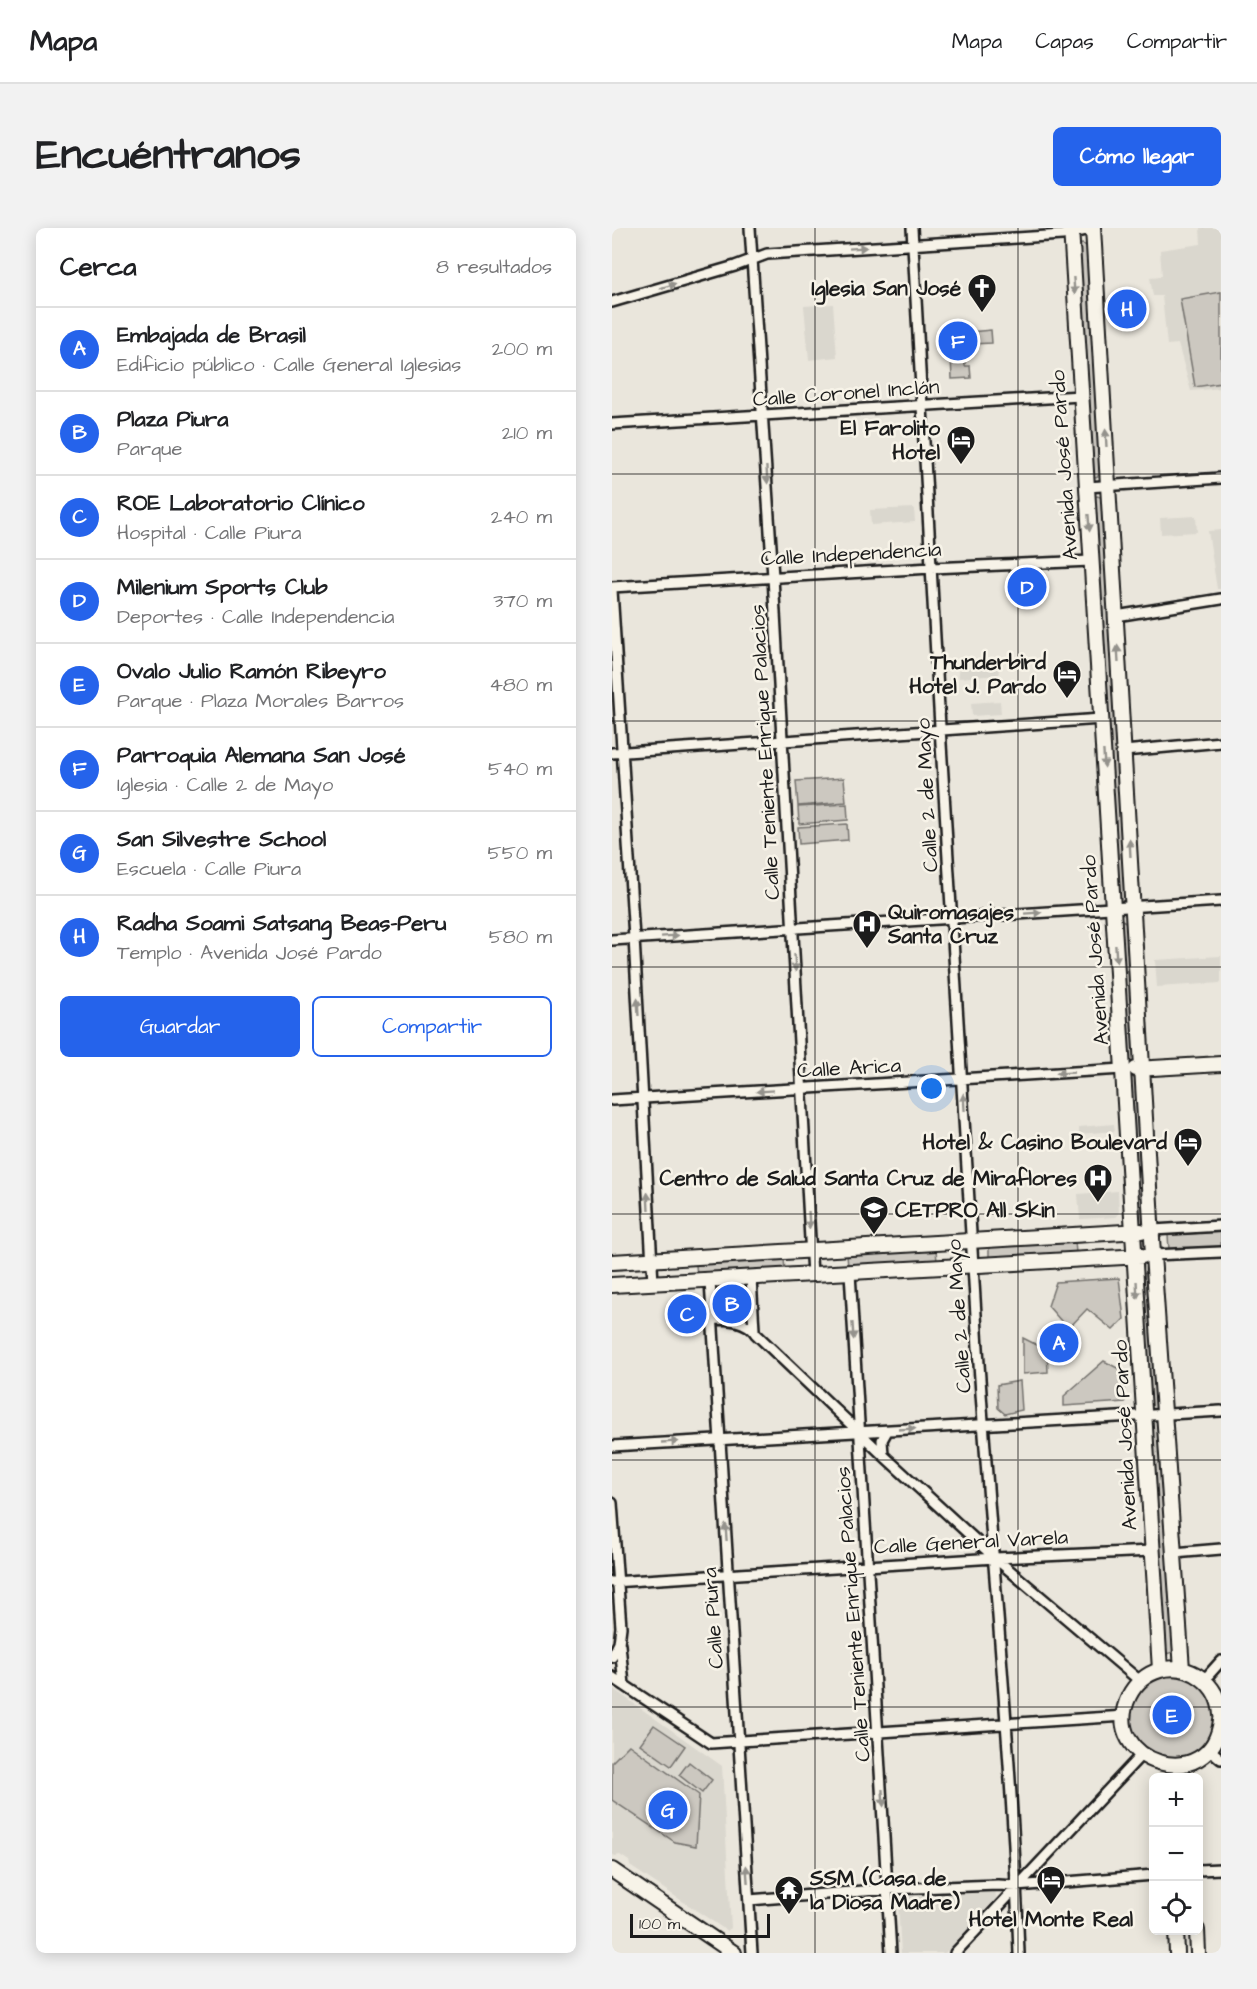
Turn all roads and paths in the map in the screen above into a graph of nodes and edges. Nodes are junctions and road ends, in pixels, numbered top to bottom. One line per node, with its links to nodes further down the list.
1 (750, 228): 6 (street, Calle Teniente Enrique Palacios)
2 (912, 228): 5 (street, Calle 2 de Mayo)
3 (1094, 228): 4 (street); 13 (main road, Avenida José Pardo, one-way to 3)
4 (1071, 231): 5 (street); 8 (main road, Avenida José Pardo, one-way to 8)
5 (913, 244): 6 (street, one-way to 5); 9 (street, Calle 2 de Mayo)
6 (752, 258): 7 (street, one-way to 6); 10 (street, Calle Teniente Enrique Palacios)
7 (612, 302)
8 (1081, 396): 9 (street, Calle Coronel Inclán); 14 (main road, Avenida José Pardo)
9 (921, 406): 10 (street, Calle Coronel Inclán); 16 (street, Calle 2 de Mayo)
10 (763, 416): 11 (street, Calle Coronel Inclán); 17 (street, Calle Teniente Enrique Palacios, one-way to 17)
11 (612, 424)
12 (1221, 478): 13 (street)
13 (1108, 485): 14 (street); 20 (main road, Avenida José Pardo)
14 (1087, 487): 15 (main road, Avenida José Pardo, one-way to 15)
15 (1091, 561): 16 (street, Calle Independencia); 21 (main road, Avenida José Pardo)
16 (931, 568): 17 (street, Calle Independencia); 22 (street, Calle 2 de Mayo)
17 (773, 577): 18 (street, Calle Independencia); 23 (street, Calle Teniente Enrique Palacios)
18 (612, 588): 26 (street)
19 (1221, 599): 20 (street)
20 (1116, 616): 25 (main road, Avenida José Pardo, one-way to 20)
21 (1101, 719): 22 (street); 30 (main road, Avenida José Pardo, one-way to 30)
22 (942, 730): 23 (street); 31 (street, Calle 2 de Mayo)
23 (782, 741): 26 (street); 32 (street, Calle Teniente Enrique Palacios)
24 (1221, 742): 25 (street)
25 (1124, 751): 29 (main road, Avenida José Pardo, one-way to 25)
26 (622, 752): 27 (street); 33 (street)
27 (612, 753)
28 (1221, 901): 29 (street)
29 (1134, 907): 30 (street); 36 (main road, Avenida José Pardo)
30 (1113, 908): 31 (street, one-way to 30); 37 (main road, Avenida José Pardo, one-way to 37)
31 (952, 918): 32 (street); 38 (street, Calle 2 de Mayo)
32 (794, 927): 33 (street, one-way to 32); 39 (street, Calle Teniente Enrique Palacios, one-way to 39)
33 (634, 938): 34 (street); 40 (street, one-way to 33)
34 (612, 940)
35 (1221, 1064): 36 (main road)
36 (1143, 1068): 37 (main road); 43 (main road, Avenida José Pardo)
37 (1123, 1070): 38 (street, Calle Arica, one-way to 38); 44 (main road, Avenida José Pardo)
38 (962, 1079): 39 (street, Calle Arica); 45 (street, Calle 2 de Mayo, one-way to 38)
39 (802, 1089): 40 (street, Calle Arica, one-way to 40); 46 (street, Calle Teniente Enrique Palacios, one-way to 46)
40 (643, 1099): 41 (street, Calle Arica); 50 (street, one-way to 40)
41 (612, 1101)
42 (1221, 1226): 43 (street)
43 (1153, 1230): 44 (main road); 48 (main road, Avenida José Pardo)
44 (1134, 1232): 45 (main road); 49 (main road, Avenida José Pardo)
45 (972, 1240): 46 (main road); 52 (street, Calle 2 de Mayo)
46 (811, 1250): 50 (main road); 54 (street, Calle Teniente Enrique Palacios)
47 (1221, 1252): 48 (street)
48 (1153, 1255): 49 (main road); 63 (main road, Avenida José Pardo)
49 (1135, 1256): 52 (main road); 64 (main road, Avenida José Pardo, one-way to 64)
50 (652, 1260): 51 (main road); 57 (street)
51 (612, 1262)
52 (974, 1265): 53 (main road); 66 (street, Calle 2 de Mayo)
53 (850, 1273): 54 (main road); 62 (street, Calle Teniente Enrique Palacios, one-way to 62)
54 (812, 1275): 55 (main road)
55 (751, 1278): 56 (main road); 60 (street)
56 (710, 1281): 57 (main road); 59 (street, Calle Piura)
57 (653, 1283): 58 (main road)
58 (612, 1285)
59 (712, 1319): 60 (street); 69 (street, Calle Piura)
60 (754, 1330): 65 (street)
61 (1221, 1411): 63 (street)
62 (859, 1414): 65 (street); 68 (street, Calle Teniente Enrique Palacios)
63 (1164, 1415): 64 (street); 75 (main road, Avenida José Pardo)
64 (1144, 1416): 66 (street); 74 (main road, Avenida José Pardo)
65 (843, 1418): 68 (street)
66 (984, 1425): 67 (street, one-way to 66); 76 (street, Calle 2 de Mayo)
67 (887, 1431): 68 (street); 71 (street)
68 (860, 1432): 69 (street); 71 (street); 77 (street, Calle Teniente Enrique Palacios)
69 (720, 1439): 70 (street, one-way to 69); 79 (street, Calle Piura, one-way to 69)
70 (612, 1446)
71 (883, 1455): 76 (street)
72 (612, 1503): 81 (street)
73 (1221, 1549): 75 (street)
74 (1152, 1551): 76 (street, Calle General Varela); 86 (main road, Avenida José Pardo)
75 (1174, 1552): 85 (main road, Avenida José Pardo)
76 (995, 1558): 77 (street, Calle General Varela); 78 (street); 80 (street, Calle 2 de Mayo)
77 (868, 1566): 79 (street, Calle General Varela); 95 (street, Calle Teniente Enrique Palacios)
78 (1008, 1569): 80 (street); 89 (street)
79 (728, 1575): 81 (street, Calle General Varela); 96 (street, Calle Piura)
80 (996, 1575): 94 (street, Calle 2 de Mayo)
81 (614, 1582): 82 (street)
82 (620, 1642): 83 (street); 90 (street)
83 (612, 1657)
84 (1221, 1661): 88 (street)
85 (1182, 1669): 86 (main road); 88 (main road)
86 (1160, 1670): 89 (main road)
87 (612, 1677): 90 (street)
88 (1204, 1680): 91 (main road)
89 (1140, 1682): 92 (main road)
90 (624, 1685): 96 (street)
91 (1221, 1715)
92 (1125, 1716): 94 (street); 98 (main road)
93 (1221, 1720): 97 (main road)
94 (1006, 1724): 95 (street); 106 (street, Calle 2 de Mayo)
95 (879, 1733): 96 (street); 107 (street, Calle Teniente Enrique Palacios, one-way to 107)
96 (739, 1742): 108 (street, Calle Piura, one-way to 96)
97 (1209, 1749): 99 (street); 100 (main road)
98 (1142, 1754): 101 (main road); 106 (street)
99 (1221, 1760)
100 (1188, 1770): 101 (main road)
101 (1167, 1771)
102 (1221, 1869): 104 (street)
103 (612, 1870): 111 (main road)
104 (1203, 1870)
105 (1149, 1875): 106 (street)
106 (1016, 1886): 107 (street); 114 (street); 115 (street, Calle 2 de Mayo)
107 (889, 1889): 108 (street); 113 (street, Calle Teniente Enrique Palacios)
108 (749, 1900): 112 (street, Calle Piura)
109 (1176, 1935): 116 (main road)
110 (1197, 1935): 117 (main road)
111 (734, 1953)
112 (752, 1953)
113 (891, 1953)
114 (955, 1953)
115 (1019, 1953)
116 (1177, 1953)
117 (1198, 1953)

